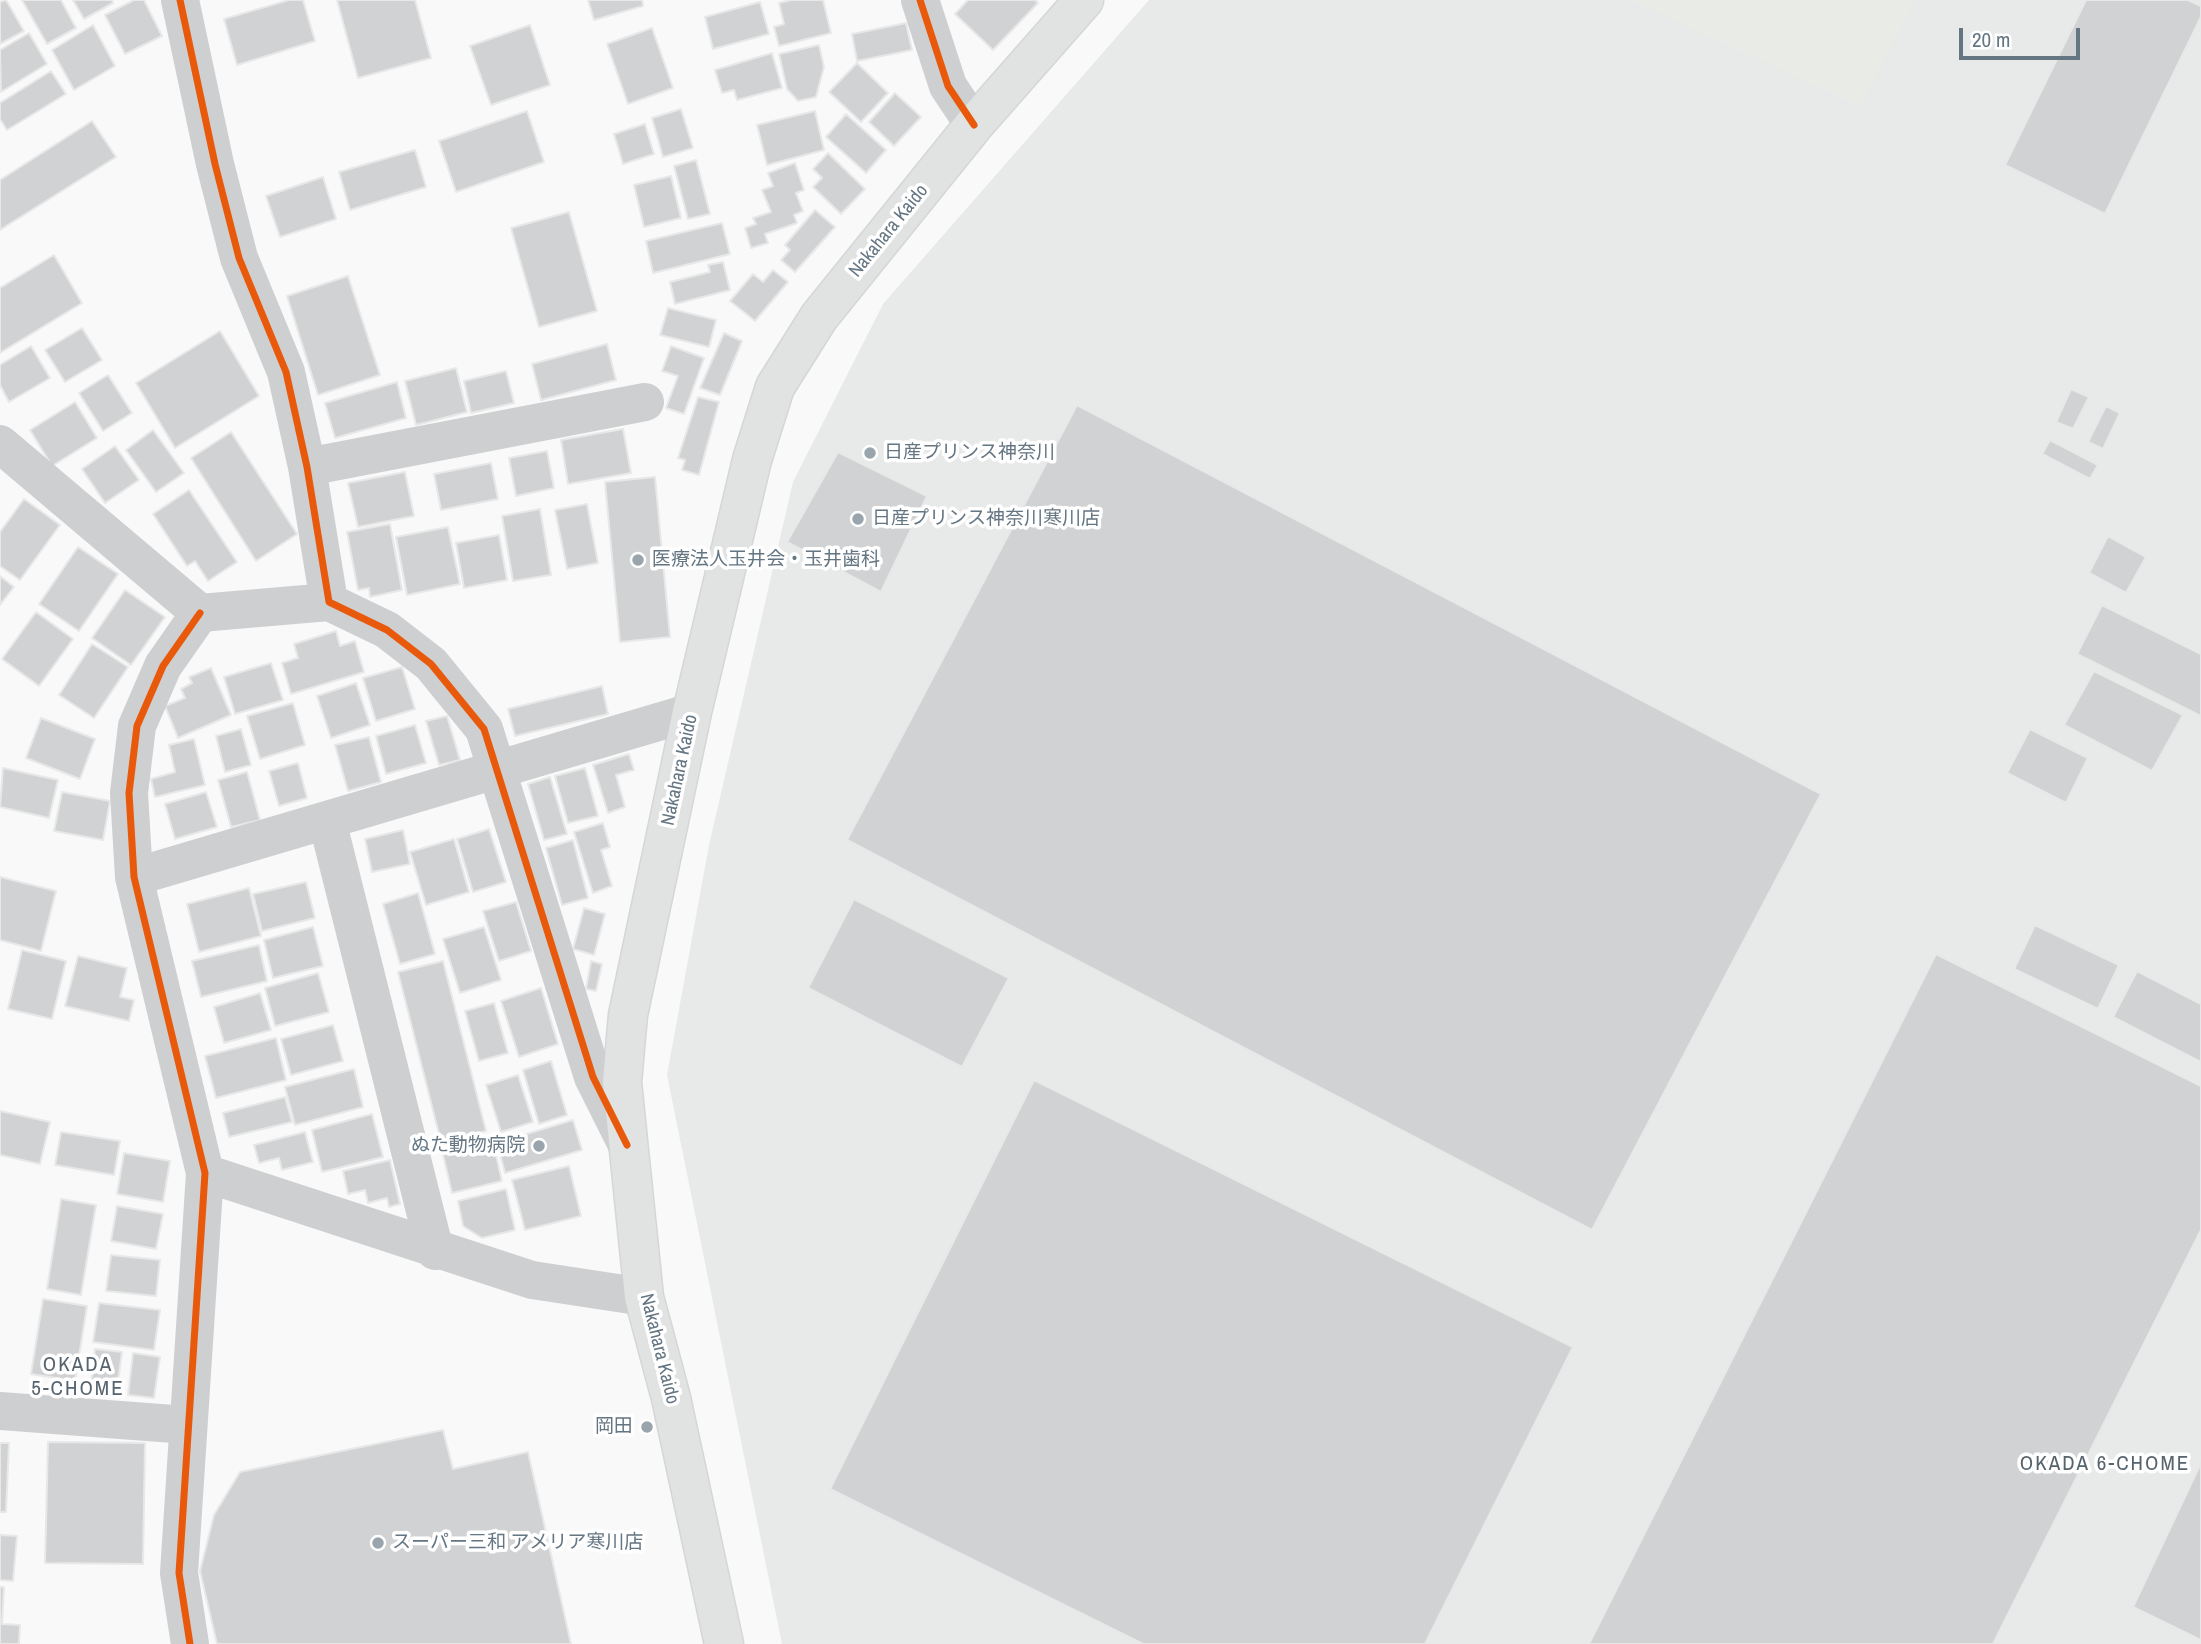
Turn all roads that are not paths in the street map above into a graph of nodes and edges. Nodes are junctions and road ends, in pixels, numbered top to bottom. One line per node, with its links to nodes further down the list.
1 (180, 0): 7 (street)
2 (920, 0): 4 (street)
3 (1084, 0): 4 (main road, Nakahara Kaido)
4 (974, 125): 10 (main road, Nakahara Kaido)
5 (645, 402): 7 (street)
6 (0, 444): 9 (street)
7 (307, 467): 8 (street)
8 (329, 602): 9 (street); 11 (street)
9 (200, 612): 13 (street)
10 (692, 712): 11 (street); 14 (main road, Nakahara Kaido)
11 (497, 769): 12 (street); 14 (street)
12 (327, 820): 13 (street); 16 (street)
13 (134, 877): 15 (street)
14 (627, 1144): 17 (main road, Nakahara Kaido)
15 (205, 1173): 16 (street); 19 (street)
16 (435, 1251): 17 (street)
17 (644, 1297): 21 (main road, Nakahara Kaido)
18 (0, 1411): 19 (street)
19 (187, 1425): 20 (street)
20 (190, 1644)
21 (724, 1644)

